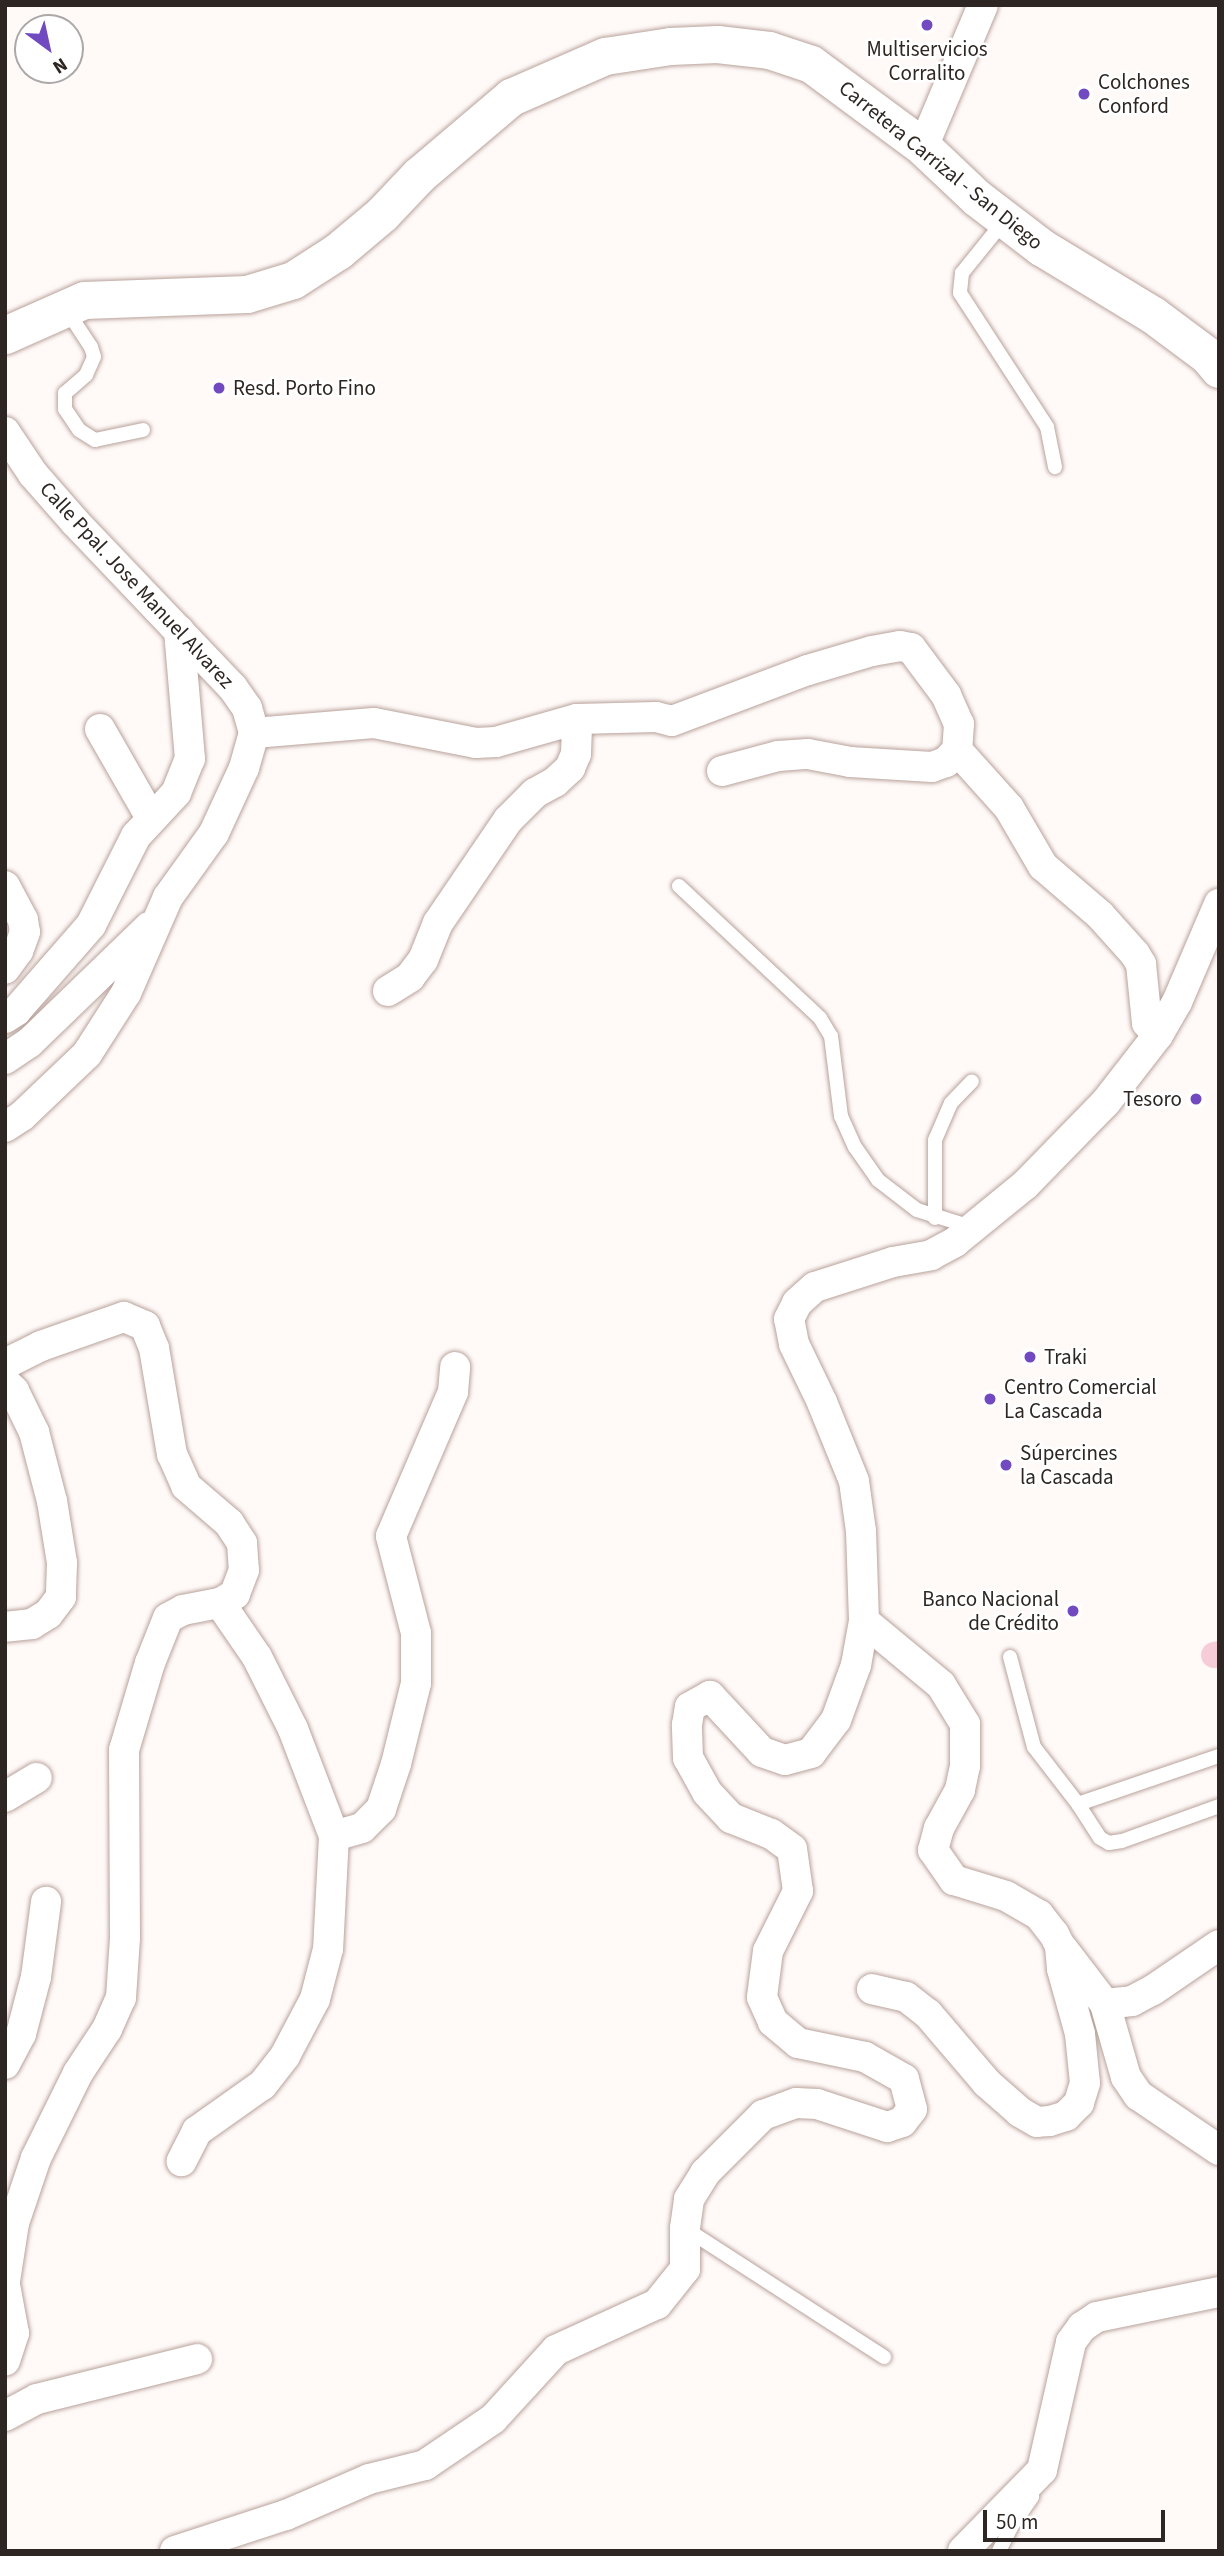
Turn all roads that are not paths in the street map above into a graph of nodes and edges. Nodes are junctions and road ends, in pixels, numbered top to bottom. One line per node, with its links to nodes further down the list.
1 (983, 5): 2 (street)
2 (923, 147): 3 (street, Carretera Carrizal - San Diego); 4 (street, Carretera Carrizal - San Diego)
3 (1005, 220): 6 (street, Carretera Carrizal - San Diego); 9 (lane)
4 (66, 308): 5 (street, Carretera Carrizal - San Diego); 7 (lane)
5 (5, 335)
6 (1219, 369)
7 (143, 430)
8 (5, 432): 10 (street, Calle Ppal. Jose Manuel Alvarez)
9 (1055, 467)
10 (180, 630): 13 (street, Calle Ppal. Jose Manuel Alvarez); 16 (street)
11 (577, 719): 13 (street); 14 (street); 22 (street)
12 (100, 729): 16 (street)
13 (254, 733): 20 (street)
14 (957, 750): 15 (street); 24 (street)
15 (722, 771)
16 (151, 818): 23 (street)
17 (5, 886): 21 (street)
18 (679, 886): 28 (lane)
19 (1219, 904): 24 (street)
20 (161, 915): 25 (street); 27 (street)
21 (5, 969)
22 (388, 991)
23 (5, 1018)
24 (1158, 1035): 29 (street)
25 (5, 1059)
26 (972, 1081): 28 (lane)
27 (5, 1127)
28 (935, 1218): 29 (lane)
29 (972, 1228): 34 (street)
30 (5, 1364): 33 (street)
31 (455, 1367): 42 (street)
32 (5, 1382): 35 (street)
33 (220, 1603): 42 (street); 52 (street)
34 (864, 1620): 45 (street); 51 (street)
35 (5, 1627)
36 (1010, 1657): 40 (lane)
37 (1219, 1756): 40 (lane)
38 (37, 1778): 39 (street)
39 (5, 1797)
40 (1078, 1804): 41 (lane)
41 (1219, 1806)
42 (334, 1836): 50 (street)
43 (46, 1902): 48 (street)
44 (1219, 1945): 47 (street)
45 (1060, 1946): 46 (street); 47 (street)
46 (872, 1989)
47 (1105, 2004): 49 (street)
48 (5, 2064)
49 (1219, 2150)
50 (182, 2161)
51 (685, 2228): 54 (lane); 59 (street)
52 (5, 2283): 56 (street)
53 (1219, 2292): 58 (street)
54 (884, 2357)
55 (197, 2359): 57 (street)
56 (5, 2361)
57 (5, 2416)
58 (1042, 2470): 60 (street); 61 (lane)
59 (175, 2551)
60 (963, 2551)
61 (999, 2551)

